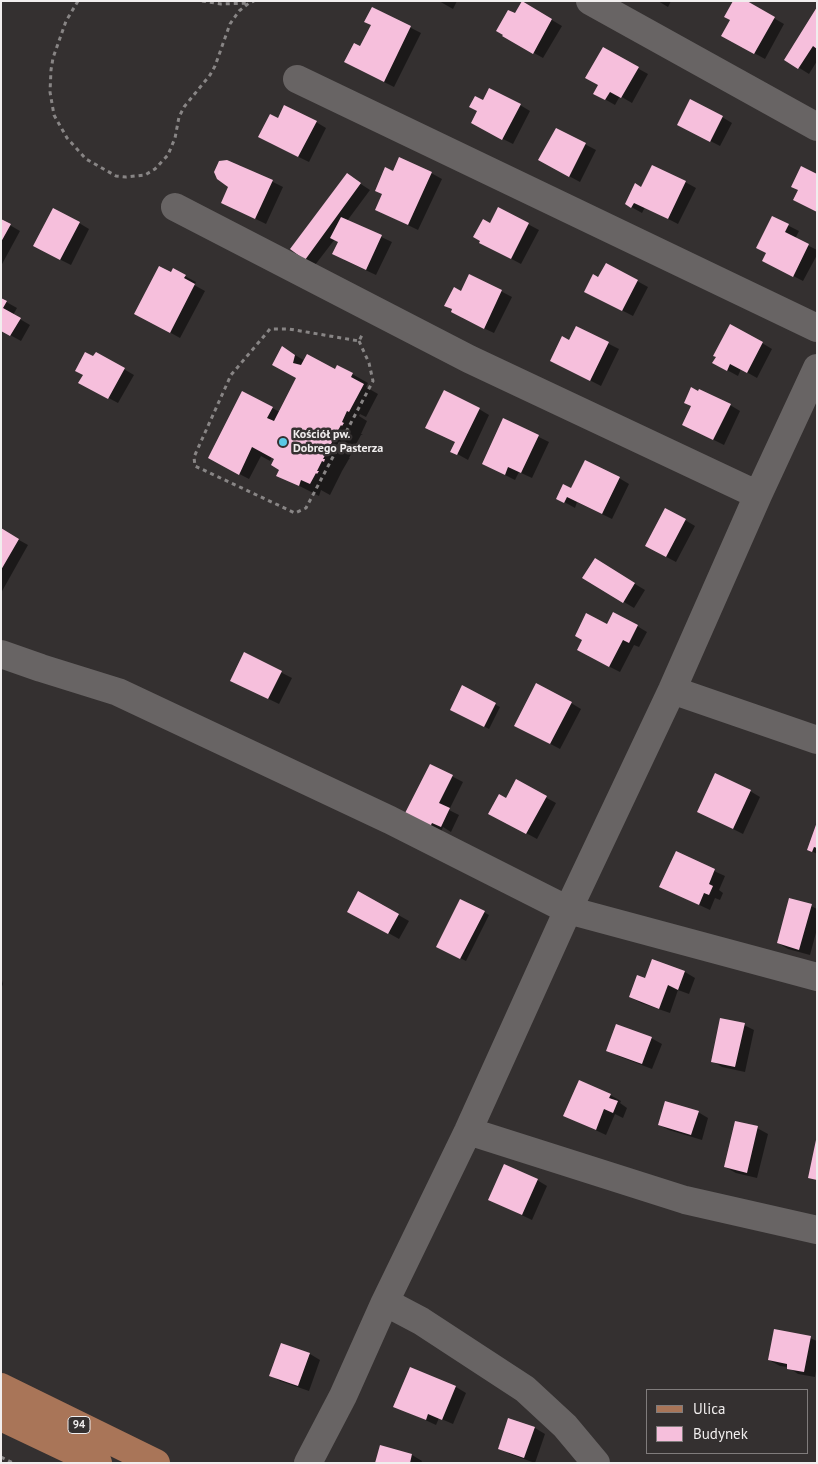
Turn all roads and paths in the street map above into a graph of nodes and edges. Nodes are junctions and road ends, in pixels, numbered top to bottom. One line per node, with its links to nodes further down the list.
1 (78, 1): 5 (path)
2 (202, 1): 5 (path)
3 (254, 1): 5 (path)
4 (590, 1): 7 (street)
5 (249, 3)
6 (297, 79): 10 (street)
7 (817, 127)
8 (175, 207): 9 (street)
9 (373, 310): 11 (path); 13 (street)
10 (817, 328)
11 (359, 341): 11 (path)
12 (817, 368): 13 (street)
13 (758, 495): 15 (street)
14 (1, 654): 17 (street)
15 (672, 690): 16 (street); 17 (street)
16 (817, 740)
17 (568, 910): 18 (street); 19 (street)
18 (817, 977)
19 (468, 1131): 20 (street); 21 (street)
20 (817, 1230)
21 (386, 1302): 28 (street); 29 (street)
22 (1, 1387): 27 (main road, 94)
23 (1, 1416): 26 (main road, 94)
24 (1, 1457): 25 (path)
25 (13, 1463)
26 (98, 1463)
27 (156, 1463)
28 (308, 1463)
29 (596, 1463)

